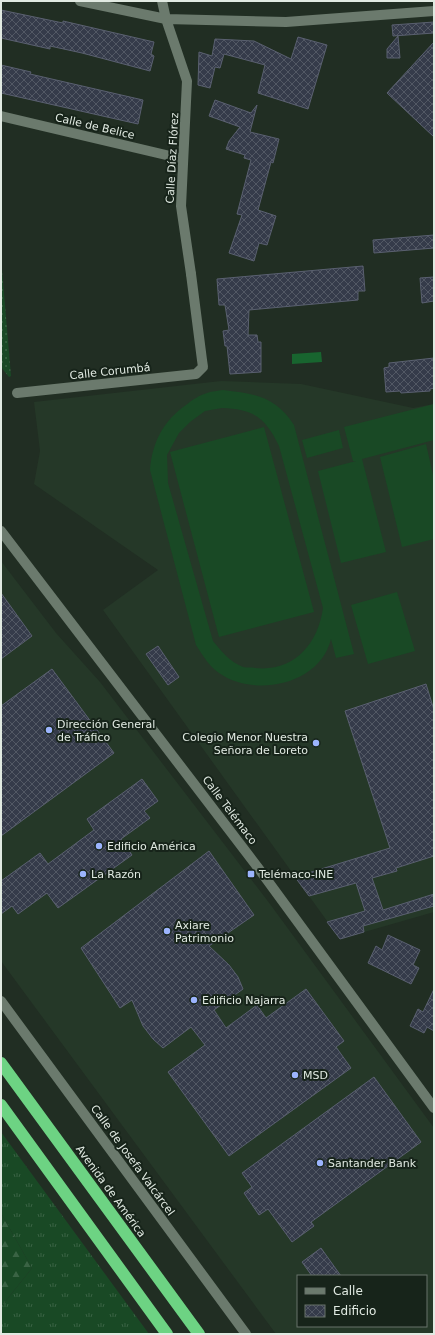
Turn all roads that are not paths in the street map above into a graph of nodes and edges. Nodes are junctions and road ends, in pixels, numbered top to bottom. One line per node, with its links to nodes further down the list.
1 (80, 1): 4 (street)
2 (162, 1): 4 (street, Calle Díaz Flórez)
3 (434, 11): 4 (street)
4 (166, 19): 6 (street, Calle Díaz Flórez)
5 (1, 116): 6 (street, Calle de Belice)
6 (183, 159): 7 (street, Calle Díaz Flórez)
7 (202, 367): 8 (street, Calle Corumbá)
8 (18, 393)
9 (1, 531): 13 (street, Calle Telémaco)
10 (1, 1001): 16 (street, Calle de Josefa Valcárcel)
11 (1, 1063): 15 (highway, Avenida de América)
12 (1, 1105): 14 (highway)
13 (434, 1108)
14 (167, 1334)
15 (199, 1334)
16 (246, 1334)

